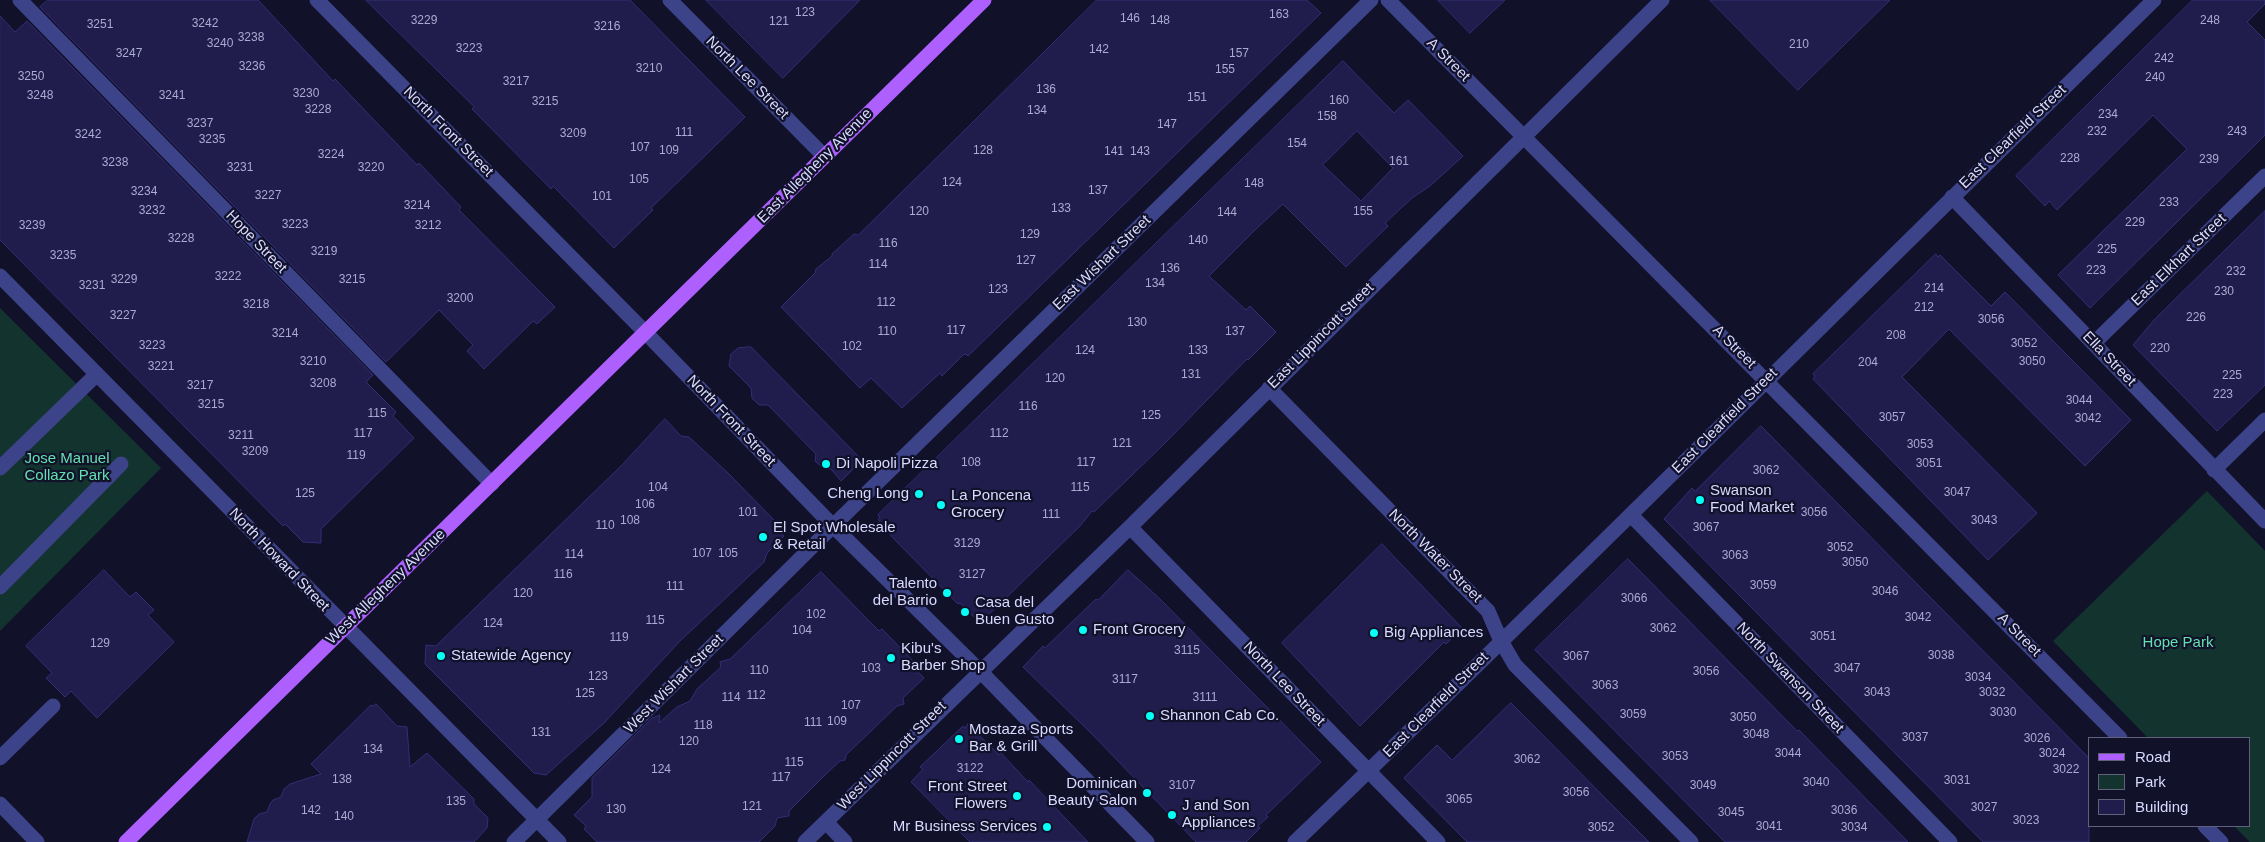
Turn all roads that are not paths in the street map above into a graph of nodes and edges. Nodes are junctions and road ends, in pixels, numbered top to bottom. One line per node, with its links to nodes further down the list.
1 (20, 0): 23 (street, Hope Street)
2 (317, 0): 14 (street, North Front Street)
3 (670, 0): 10 (street, North Lee Street)
4 (984, 0): 10 (main road, East Allegheny Avenue)
5 (1371, 0): 26 (street, East Wishart Street)
6 (1388, 0): 9 (street, A Street)
7 (1662, 0): 9 (street, East Lippincott Street)
8 (2154, 0): 12 (street, East Clearfield Street)
9 (1523, 135): 17 (street, A Street); 18 (street, East Lippincott Street)
10 (824, 156): 14 (main road, East Allegheny Avenue)
11 (2265, 176): 15 (street, East Elkhart Street)
12 (1952, 197): 15 (street, Ella Street); 17 (street, East Clearfield Street)
13 (0, 276): 16 (street, North Howard Street)
14 (646, 333): 23 (main road, West Allegheny Avenue); 26 (street, North Front Street)
15 (2094, 343): 22 (street, Ella Street)
16 (97, 374): 21 (street); 29 (street, North Howard Street)
17 (1766, 380): 24 (street, East Clearfield Street); 33 (street, A Street)
18 (1269, 388): 27 (street, East Lippincott Street); 30 (street, North Water Street)
19 (2265, 420): 22 (street)
20 (121, 464): 28 (street)
21 (0, 468)
22 (2214, 470): 25 (street, Ella Street)
23 (492, 484): 29 (main road, West Allegheny Avenue)
24 (1631, 515): 30 (street, East Clearfield Street); 50 (street, North Swanson Street)
25 (2265, 521)
26 (832, 526): 31 (street, North Front Street); 37 (street, West Wishart Street)
27 (1130, 527): 31 (street, East Lippincott Street); 35 (street, North Lee Street)
28 (0, 587)
29 (345, 627): 37 (street, North Howard Street); 41 (main road, West Allegheny Avenue)
30 (1501, 641): 35 (street, East Clearfield Street); 49 (street, North Water Street)
31 (980, 671): 38 (street, West Lippincott Street); 46 (street, North Front Street)
32 (53, 706): 34 (street)
33 (2119, 737)
34 (0, 758)
35 (1369, 771): 47 (street, East Clearfield Street); 48 (street, North Lee Street)
36 (0, 804): 40 (street)
37 (537, 820): 42 (street, West Wishart Street); 43 (street, North Howard Street)
38 (826, 822): 44 (street, West Lippincott Street); 45 (street)
39 (2206, 827): 51 (street)
40 (37, 842)
41 (126, 842)
42 (514, 842)
43 (559, 842)
44 (805, 842)
45 (845, 842)
46 (1147, 842)
47 (1295, 842)
48 (1438, 842)
49 (1691, 842)
50 (1950, 842)
51 (2221, 842)

